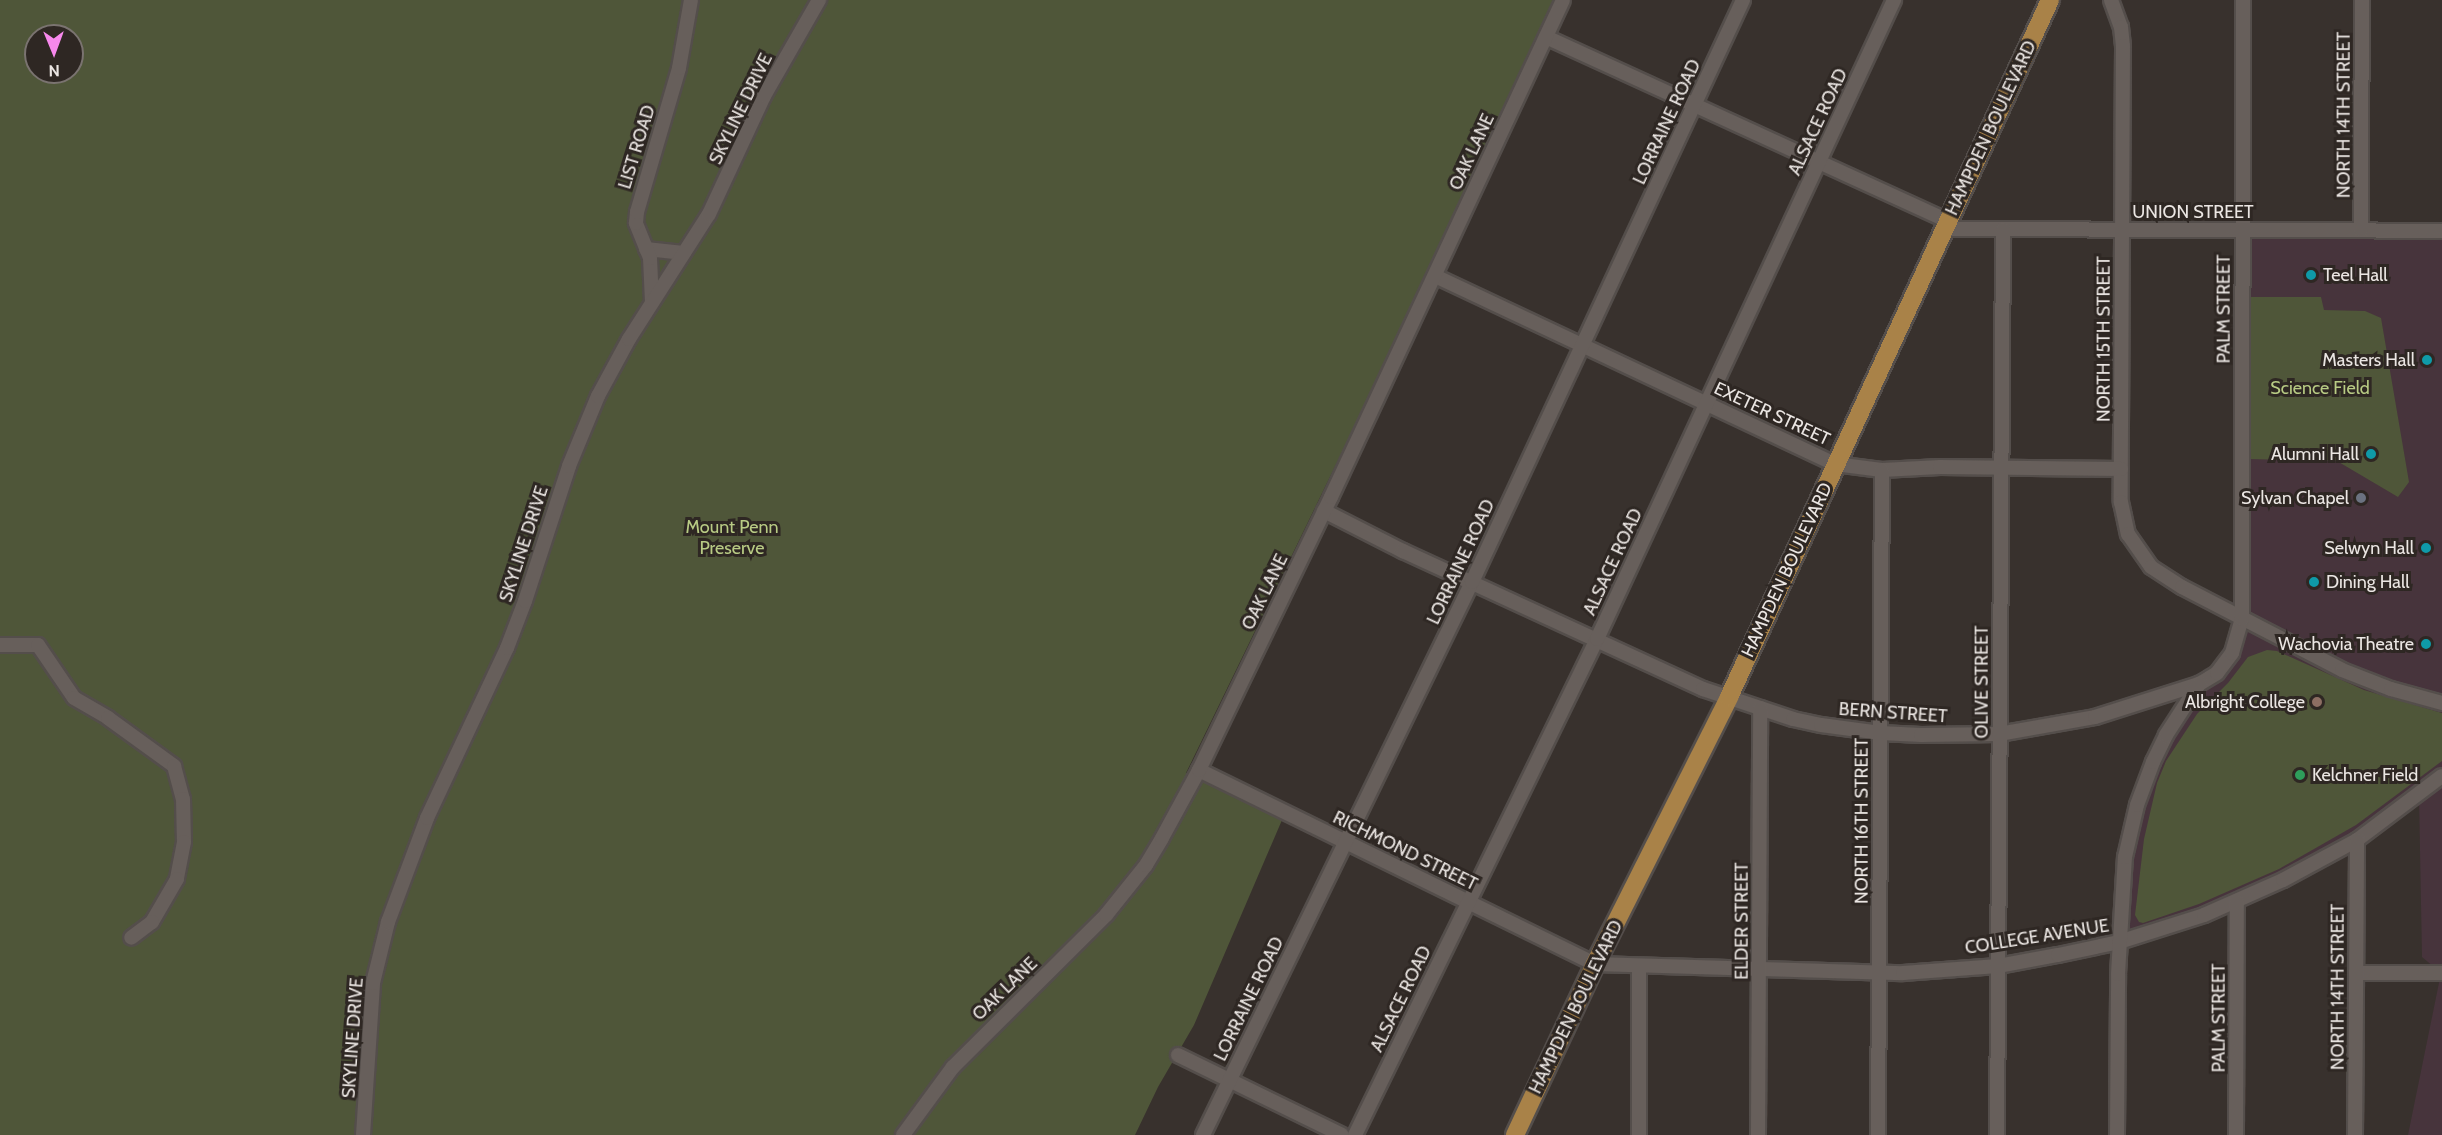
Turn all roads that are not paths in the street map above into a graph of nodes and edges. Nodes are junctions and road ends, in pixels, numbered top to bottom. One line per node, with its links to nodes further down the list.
1 (692, 0): 19 (street, LIST ROAD)
2 (819, 0): 20 (street, SKYLINE DRIVE)
3 (1563, 0): 10 (street, OAK LANE)
4 (1743, 0): 11 (street, LORRAINE ROAD)
5 (1894, 0): 12 (street, ALSACE ROAD)
6 (2050, 0): 13 (main road, HAMPDEN BOULEVARD)
7 (2112, 0): 15 (street, NORTH 15TH STREET)
8 (2242, 0): 16 (street, PALM STREET)
9 (2362, 0): 17 (street, NORTH 14TH STREET)
10 (1546, 37): 11 (street, UNION STREET); 21 (street, OAK LANE)
11 (1694, 105): 12 (street, UNION STREET); 23 (street, LORRAINE ROAD)
12 (1819, 162): 13 (street, UNION STREET); 24 (street, ALSACE ROAD)
13 (1946, 225): 14 (street, UNION STREET); 25 (main road, HAMPDEN BOULEVARD)
14 (2002, 229): 15 (street, UNION STREET); 26 (street, OLIVE STREET)
15 (2122, 230): 16 (street, UNION STREET); 27 (street, NORTH 15TH STREET)
16 (2242, 230): 17 (street, UNION STREET); 31 (street, PALM STREET)
17 (2361, 231): 18 (street, UNION STREET)
18 (2442, 231)
19 (646, 249): 20 (street); 22 (street, LIST ROAD)
20 (684, 253): 22 (street, SKYLINE DRIVE)
21 (1435, 276): 23 (street, EXETER STREET); 29 (street, OAK LANE)
22 (652, 304): 57 (street, SKYLINE DRIVE)
23 (1583, 344): 24 (street, EXETER STREET); 30 (street, LORRAINE ROAD)
24 (1707, 404): 25 (street, EXETER STREET); 32 (street, ALSACE ROAD)
25 (1835, 464): 28 (street, EXETER STREET); 35 (main road, HAMPDEN BOULEVARD)
26 (2001, 469): 27 (street, EXETER STREET); 28 (street, EXETER STREET); 39 (street, OLIVE STREET)
27 (2121, 469): 31 (street, NORTH 15TH STREET)
28 (1882, 470): 38 (street, NORTH 16TH STREET)
29 (1324, 511): 30 (street, BERN STREET); 40 (street, OAK LANE)
30 (1472, 582): 32 (street, BERN STREET); 43 (street, LORRAINE ROAD)
31 (2242, 619): 34 (street, BERN STREET); 36 (street)
32 (1597, 639): 35 (street, BERN STREET); 44 (street, ALSACE ROAD)
33 (0, 645): 46 (street)
34 (2199, 684): 39 (street, BERN STREET); 47 (street)
35 (1728, 697): 37 (street, BERN STREET); 48 (main road, HAMPDEN BOULEVARD)
36 (2442, 703)
37 (1760, 708): 38 (street, BERN STREET); 51 (street, ELDER STREET)
38 (1880, 733): 39 (street, BERN STREET); 52 (street, NORTH 16TH STREET)
39 (1999, 734): 50 (street, OLIVE STREET)
40 (1199, 770): 43 (street, RICHMOND STREET); 58 (street, OAK LANE)
41 (2442, 776): 42 (street, COLLEGE AVENUE)
42 (2357, 840): 45 (street, COLLEGE AVENUE); 53 (street, NORTH 14TH STREET)
43 (1344, 842): 44 (street, RICHMOND STREET); 56 (street, LORRAINE ROAD)
44 (1468, 902): 48 (street, RICHMOND STREET); 61 (street, ALSACE ROAD)
45 (2237, 902): 47 (street, COLLEGE AVENUE); 68 (street, PALM STREET)
46 (131, 938)
47 (2120, 942): 50 (street, COLLEGE AVENUE); 67 (street)
48 (1595, 964): 49 (street, COLLEGE AVENUE); 62 (main road, HAMPDEN BOULEVARD)
49 (1639, 966): 51 (street, COLLEGE AVENUE); 63 (street)
50 (1998, 966): 52 (street, COLLEGE AVENUE); 66 (street, OLIVE STREET)
51 (1760, 970): 52 (street, COLLEGE AVENUE); 64 (street, ELDER STREET)
52 (1879, 971): 65 (street, NORTH 16TH STREET)
53 (2356, 973): 54 (street); 69 (street, NORTH 14TH STREET)
54 (2442, 973)
55 (1178, 1055): 56 (street)
56 (1229, 1080): 59 (street, LORRAINE ROAD); 60 (street)
57 (363, 1135)
58 (903, 1135)
59 (1203, 1135)
60 (1342, 1135)
61 (1355, 1135)
62 (1515, 1135)
63 (1639, 1135)
64 (1758, 1135)
65 (1878, 1135)
66 (1997, 1135)
67 (2117, 1135)
68 (2236, 1135)
69 (2355, 1135)

